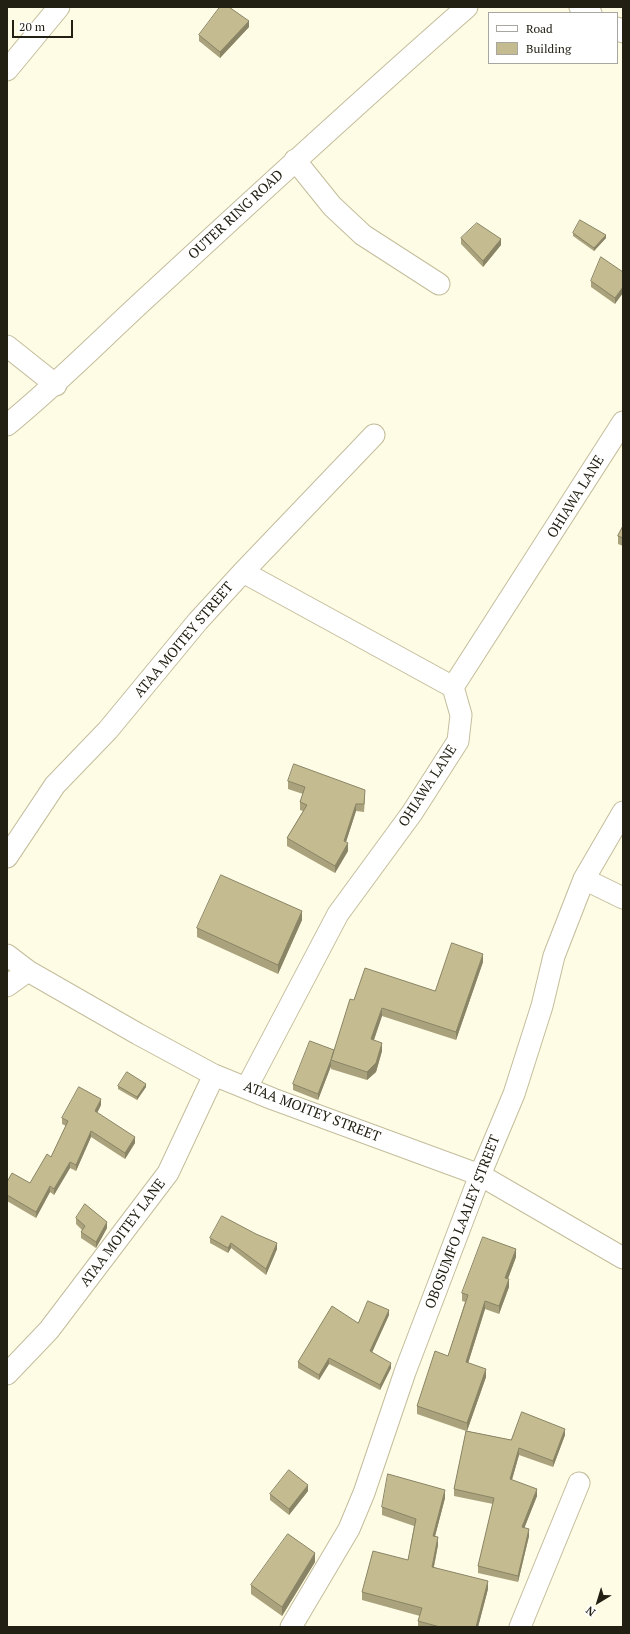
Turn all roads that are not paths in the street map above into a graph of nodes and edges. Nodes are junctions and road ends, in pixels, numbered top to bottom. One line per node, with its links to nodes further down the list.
1 (59, 7): 5 (street)
2 (467, 7): 6 (street, OUTER RING ROAD)
3 (580, 7): 4 (street)
4 (589, 12)
5 (7, 70)
6 (295, 160): 7 (street); 9 (street, OUTER RING ROAD)
7 (439, 284)
8 (7, 346): 9 (street)
9 (56, 385): 11 (street, OUTER RING ROAD)
10 (623, 422): 14 (street, OHIAWA LANE)
11 (7, 425)
12 (374, 435): 13 (street, ATAA MOITEY STREET)
13 (243, 572): 14 (street); 16 (street, ATAA MOITEY STREET)
14 (453, 688): 23 (street, OHIAWA LANE)
15 (623, 812): 17 (street, OBOSUMFO LAALEY STREET)
16 (7, 857)
17 (584, 879): 18 (street); 24 (street, OBOSUMFO LAALEY STREET)
18 (623, 898)
19 (7, 954): 20 (street, ATAA MOITEY STREET)
20 (28, 971): 21 (street); 22 (street, ATAA MOITEY STREET)
21 (7, 986)
22 (214, 1074): 23 (street, ATAA MOITEY STREET); 26 (street, ATAA MOITEY LANE)
23 (247, 1087): 24 (street, ATAA MOITEY STREET)
24 (480, 1175): 25 (street, ATAA MOITEY STREET); 28 (street, OBOSUMFO LAALEY STREET)
25 (623, 1258)
26 (7, 1374)
27 (579, 1483): 29 (street)
28 (291, 1627)
29 (520, 1627)

